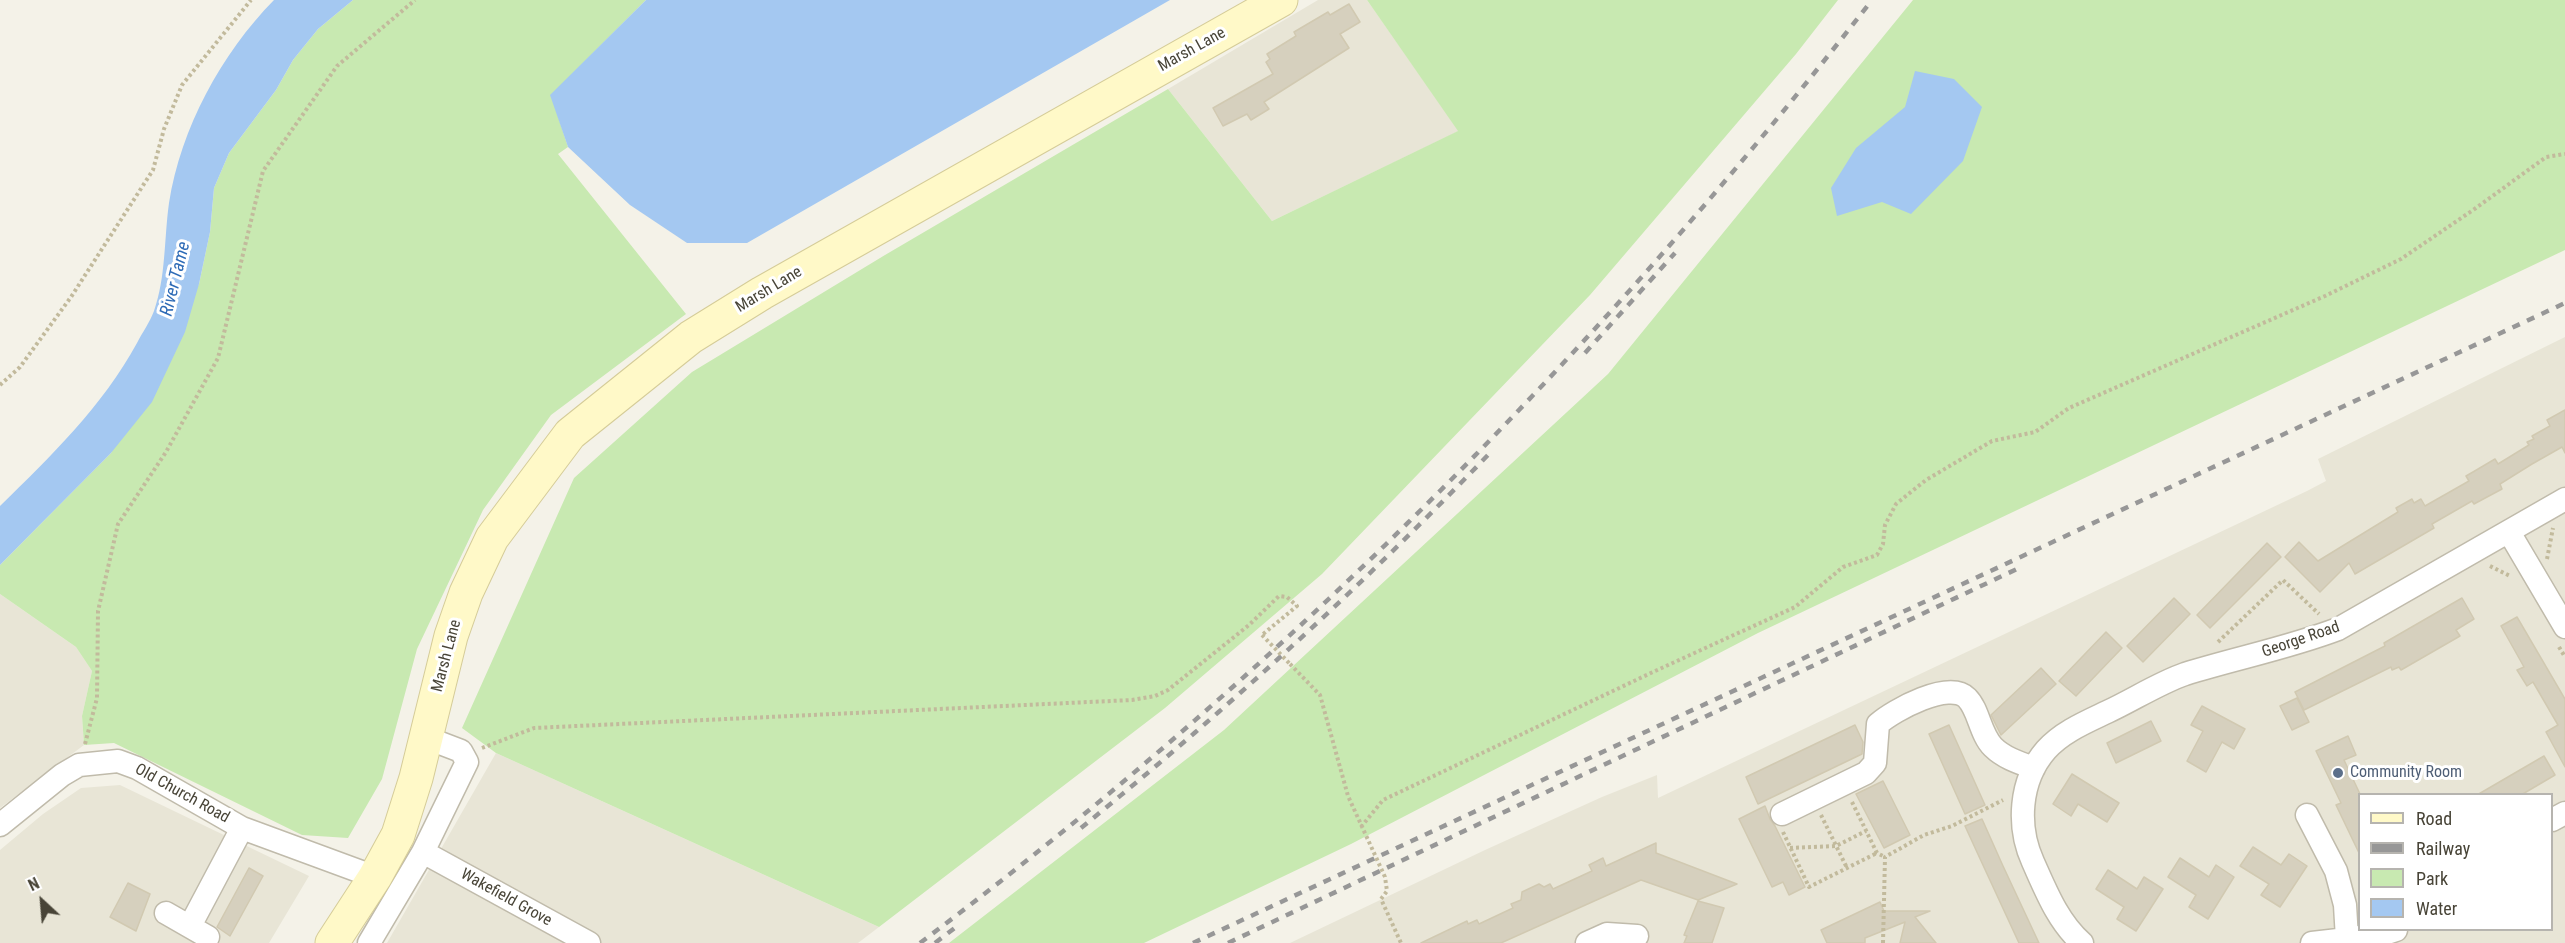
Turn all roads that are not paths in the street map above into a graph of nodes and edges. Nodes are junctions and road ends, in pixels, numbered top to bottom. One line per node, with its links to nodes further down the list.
1 (1281, 0): 5 (main road, Marsh Lane)
2 (2565, 499): 3 (street, George Road)
3 (2509, 532): 4 (street); 6 (street, George Road)
4 (2560, 632)
5 (427, 738): 11 (street); 12 (main road, Marsh Lane)
6 (2031, 777): 7 (street); 21 (street, George Road)
7 (1782, 814)
8 (2307, 815): 16 (street)
9 (0, 825): 10 (street, Old Church Road)
10 (242, 828): 12 (street, Old Church Road); 13 (street)
11 (423, 852): 18 (street); 19 (street, Wakefield Grove)
12 (375, 877): 17 (main road, Marsh Lane)
13 (166, 913)
14 (2393, 931): 16 (street)
15 (1637, 936): 20 (street)
16 (2347, 939): 22 (street)
17 (332, 943)
18 (369, 943)
19 (589, 943)
20 (1587, 943)
21 (2082, 943)
22 (2313, 943)

